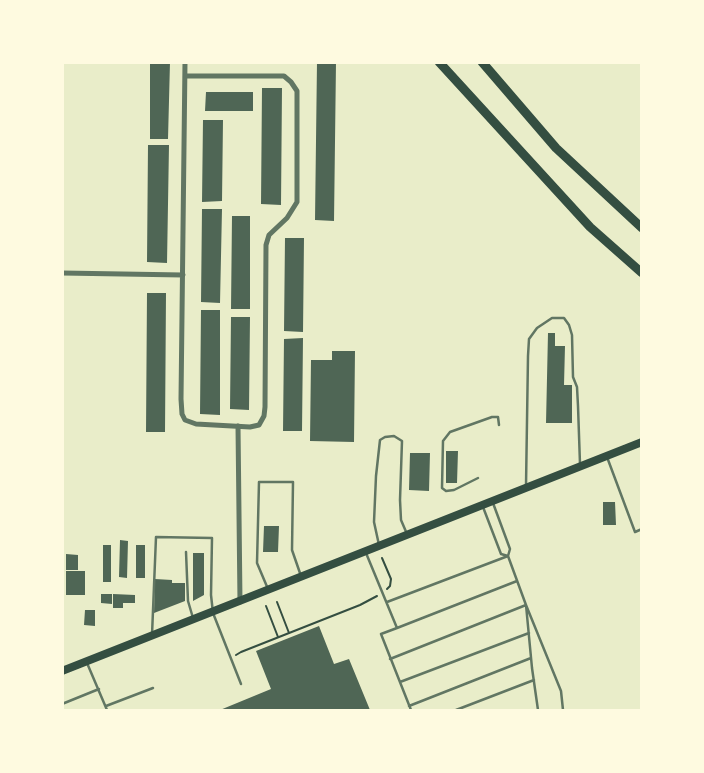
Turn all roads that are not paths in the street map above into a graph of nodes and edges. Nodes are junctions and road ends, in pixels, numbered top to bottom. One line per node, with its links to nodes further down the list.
1 (185, 62): 4 (street)
2 (439, 62): 7 (highway)
3 (482, 62): 5 (highway)
4 (185, 76): 8 (street); 10 (street)
5 (642, 228)
6 (62, 273): 8 (street)
7 (642, 273)
8 (183, 276): 10 (street)
9 (499, 425): 14 (lane)
10 (238, 426): 27 (street)
11 (642, 442): 12 (main road)
12 (606, 455): 13 (main road); 18 (lane)
13 (580, 466): 15 (main road); 15 (lane)
14 (478, 478)
15 (526, 488): 16 (main road)
16 (492, 502): 17 (main road); 23 (lane)
17 (482, 506): 19 (main road); 23 (lane)
18 (642, 529)
19 (408, 535): 20 (main road); 20 (lane)
20 (380, 546): 22 (main road)
21 (186, 552): 31 (lane)
22 (366, 552): 24 (main road); 28 (lane)
23 (508, 556): 25 (lane); 28 (lane)
24 (302, 577): 26 (main road); 26 (lane)
25 (518, 581): 29 (lane); 32 (lane)
26 (269, 590): 27 (main road)
27 (240, 602): 30 (main road)
28 (387, 602): 32 (lane)
29 (526, 605): 33 (lane); 36 (lane); 52 (lane)
30 (213, 613): 31 (main road); 34 (lane); 41 (lane)
31 (194, 620): 34 (main road)
32 (397, 628): 36 (lane)
33 (529, 634): 35 (lane); 40 (lane)
34 (152, 636): 37 (main road)
35 (531, 658): 39 (lane); 46 (lane)
36 (390, 659): 40 (lane)
37 (87, 662): 38 (main road); 43 (lane)
38 (62, 671)
39 (534, 680): 49 (lane); 51 (lane)
40 (400, 682): 46 (lane)
41 (241, 684)
42 (153, 688): 45 (lane)
43 (98, 690): 44 (lane); 45 (lane)
44 (62, 704)
45 (106, 706): 47 (lane)
46 (409, 706): 48 (lane)
47 (107, 710)
48 (411, 710)
49 (456, 710)
50 (534, 710): 51 (lane)
51 (538, 710)
52 (563, 710)

